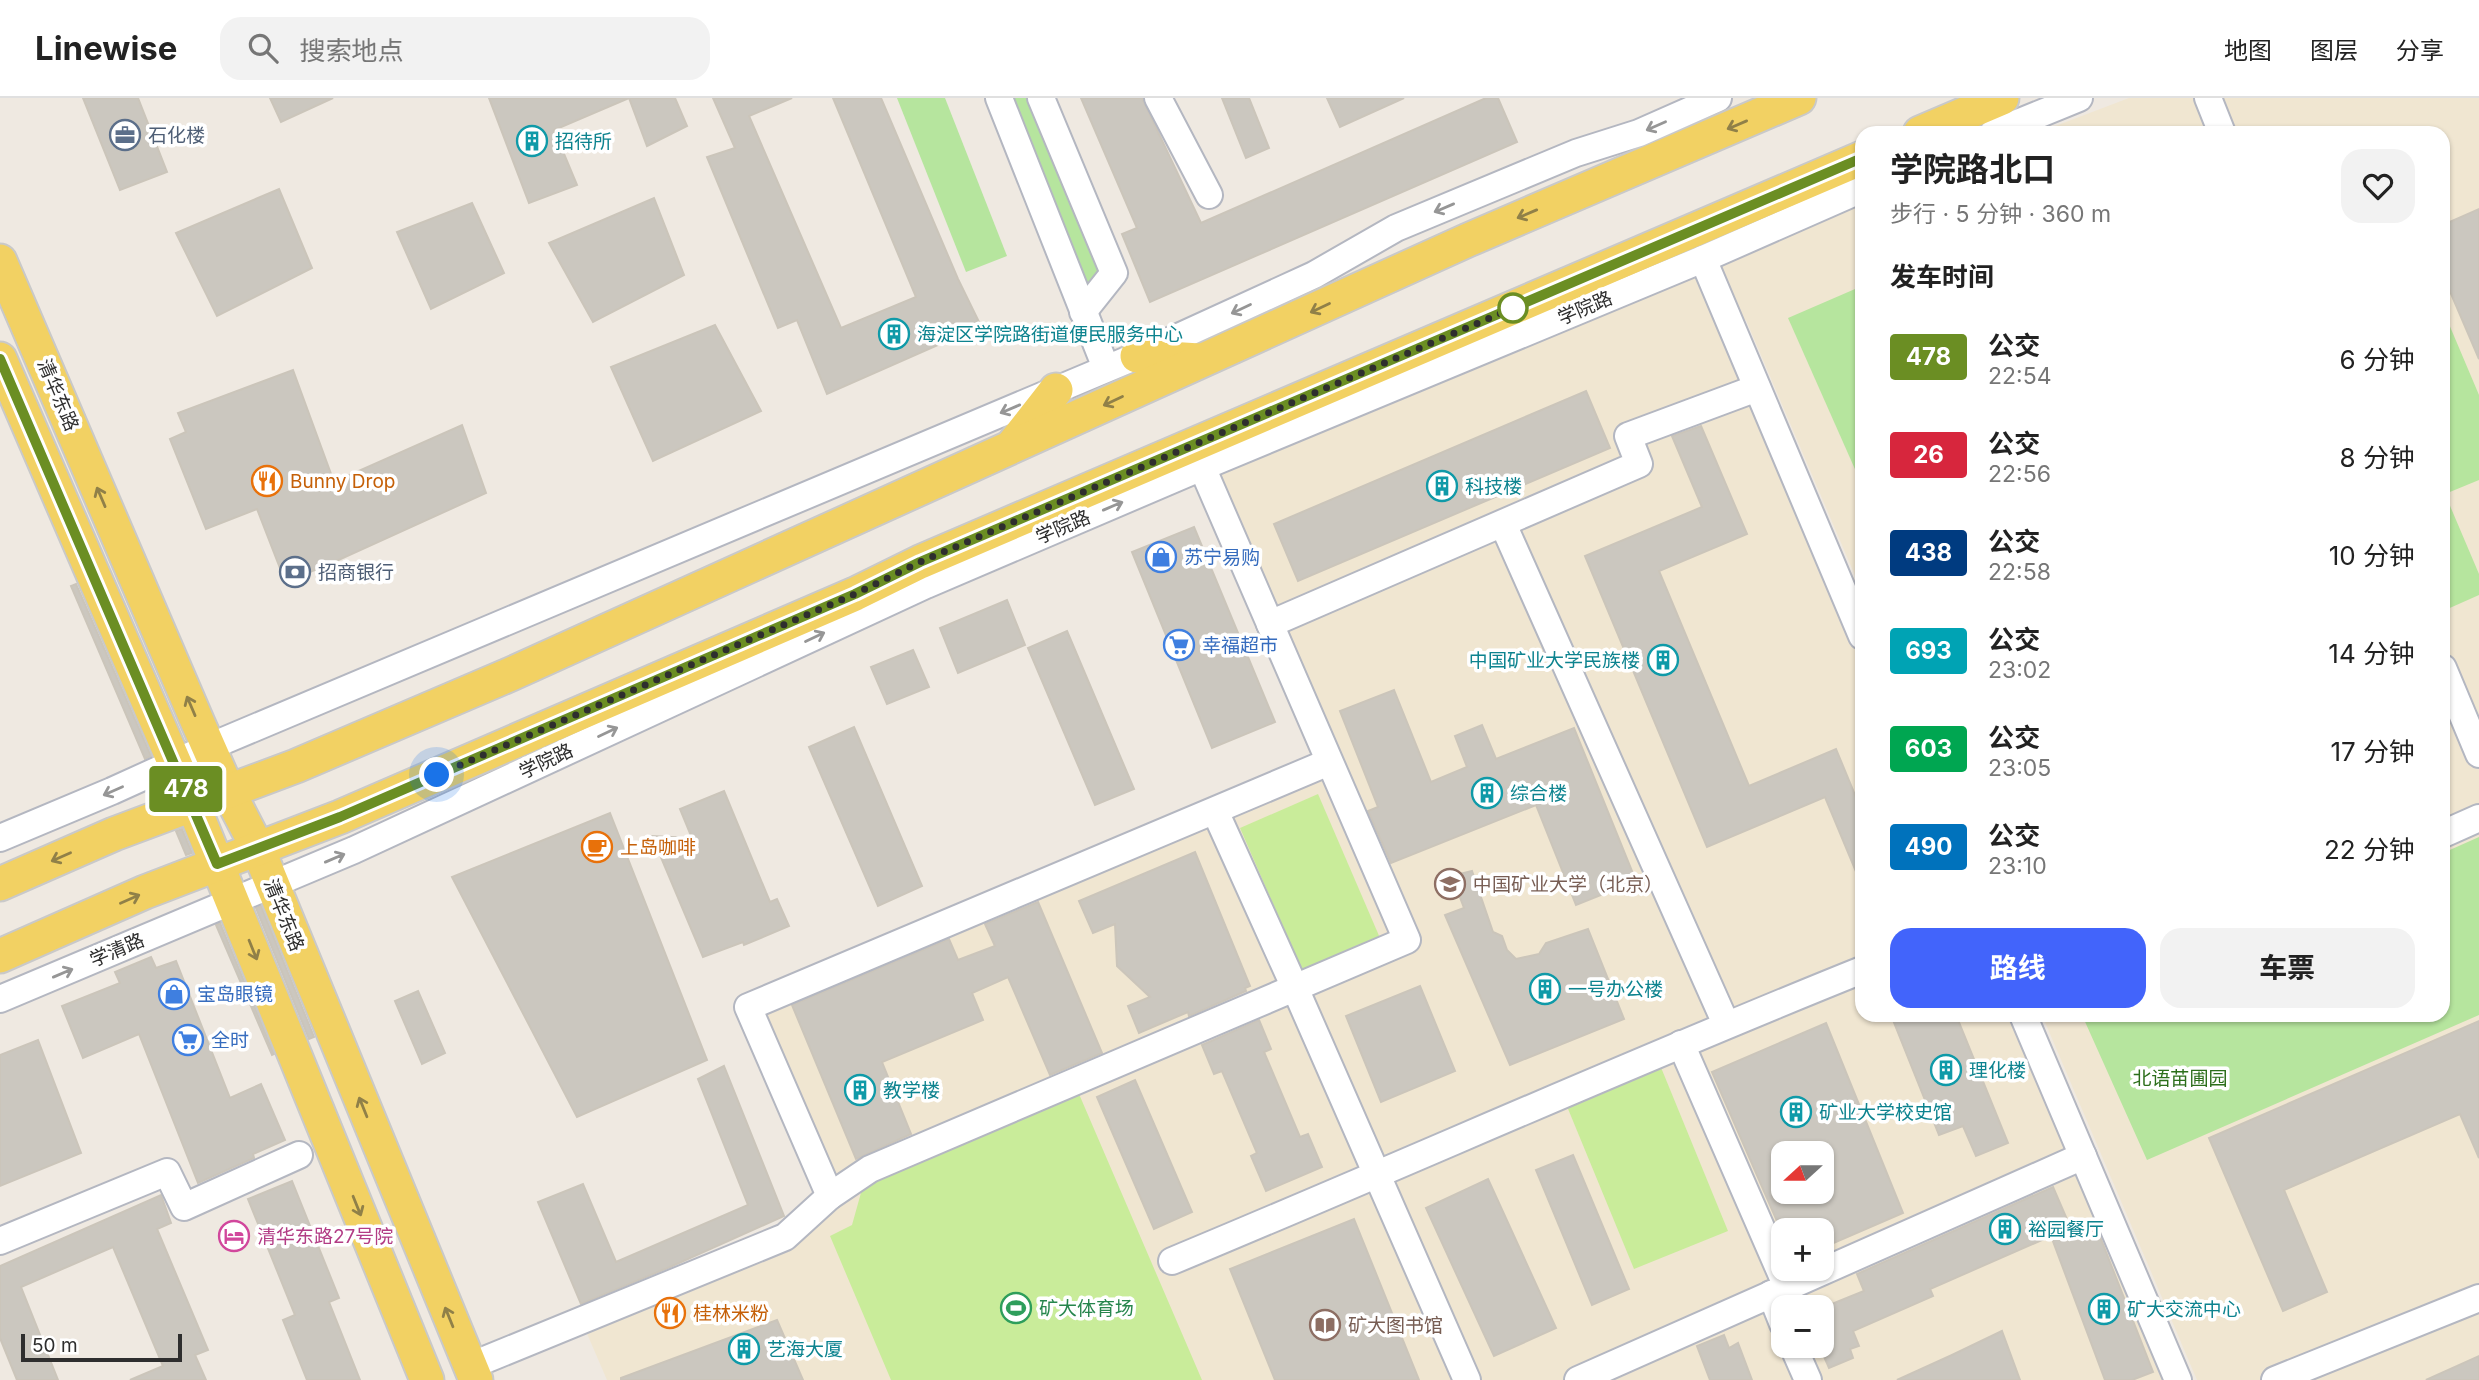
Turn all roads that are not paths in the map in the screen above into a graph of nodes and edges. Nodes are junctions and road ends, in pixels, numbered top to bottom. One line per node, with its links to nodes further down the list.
1 (999, 98): 17 (street)
2 (1041, 98): 17 (street)
3 (1158, 98): 14 (street)
4 (1718, 98): 18 (street, one-way to 18)
5 (1799, 98): 20 (main road, one-way to 20)
6 (2002, 98): 9 (main road)
7 (2079, 98): 10 (street)
8 (2208, 98): 11 (street)
9 (1936, 126)
10 (2010, 126)
11 (2219, 126)
12 (1855, 161): 28 (main road, 学院路)
13 (1855, 192): 15 (street, 学院路)
14 (1209, 195)
15 (1703, 259): 22 (street); 25 (street, 学院路)
16 (0, 261): 33 (main road, 清华东路, one-way to 16)
17 (1083, 312): 21 (street)
18 (1138, 356): 20 (main road); 21 (street)
19 (0, 359): 35 (main road, 清华东路)
20 (1205, 360): 24 (main road, one-way to 24)
21 (1106, 368): 23 (street)
22 (1757, 388): 26 (street); 29 (street)
23 (1056, 390): 24 (main road); 33 (street, one-way to 33)
24 (1011, 447): 37 (main road)
25 (1202, 467): 27 (street, 学院路, one-way to 25); 30 (street)
26 (1503, 524): 30 (street); 53 (street)
27 (926, 585): 28 (main road); 46 (street, 学院路, one-way to 27)
28 (855, 594): 43 (main road, 学院路)
29 (1855, 619)
30 (1270, 624): 36 (street)
31 (2450, 680): 32 (street)
32 (2473, 722): 34 (street)
33 (209, 747): 35 (street); 37 (main road, 清华东路)
34 (2479, 754)
35 (175, 762): 38 (main road, 清华东路); 42 (street, one-way to 42)
36 (1329, 762): 39 (street); 50 (street)
37 (228, 791): 38 (main road); 43 (main road, 清华东路)
38 (192, 805): 44 (main road, 清华东路); 45 (main road, one-way to 45)
39 (1215, 811): 50 (street); 58 (street)
40 (2479, 818): 41 (street)
41 (2450, 831)
42 (0, 838)
43 (258, 849): 44 (main road, 学院路); 46 (main road, 清华东路)
44 (217, 864): 47 (main road, 清华东路); 48 (main road, one-way to 44)
45 (0, 884)
46 (272, 884): 47 (street, 学院路); 65 (main road, 清华东路, one-way to 46)
47 (233, 901): 51 (street, 学清路, one-way to 47); 66 (main road, 清华东路, one-way to 66)
48 (0, 956)
49 (1855, 973): 53 (street)
50 (1295, 988): 57 (street); 58 (street)
51 (0, 999)
52 (2026, 1022): 56 (street)
53 (1726, 1024): 54 (street)
54 (1681, 1044): 57 (street); 61 (street)
55 (299, 1155): 59 (street)
56 (2083, 1156): 61 (street); 70 (street)
57 (1377, 1176): 60 (street); 67 (street)
58 (830, 1196): 65 (street)
59 (0, 1241)
60 (1172, 1261)
61 (1779, 1291): 62 (street); 68 (street)
62 (1779, 1295)
63 (2479, 1298): 71 (street)
64 (1798, 1358): 69 (street)
65 (473, 1373)
66 (427, 1380)
67 (1467, 1380)
68 (1578, 1380)
69 (1808, 1380)
70 (2178, 1380)
71 (2276, 1380)

